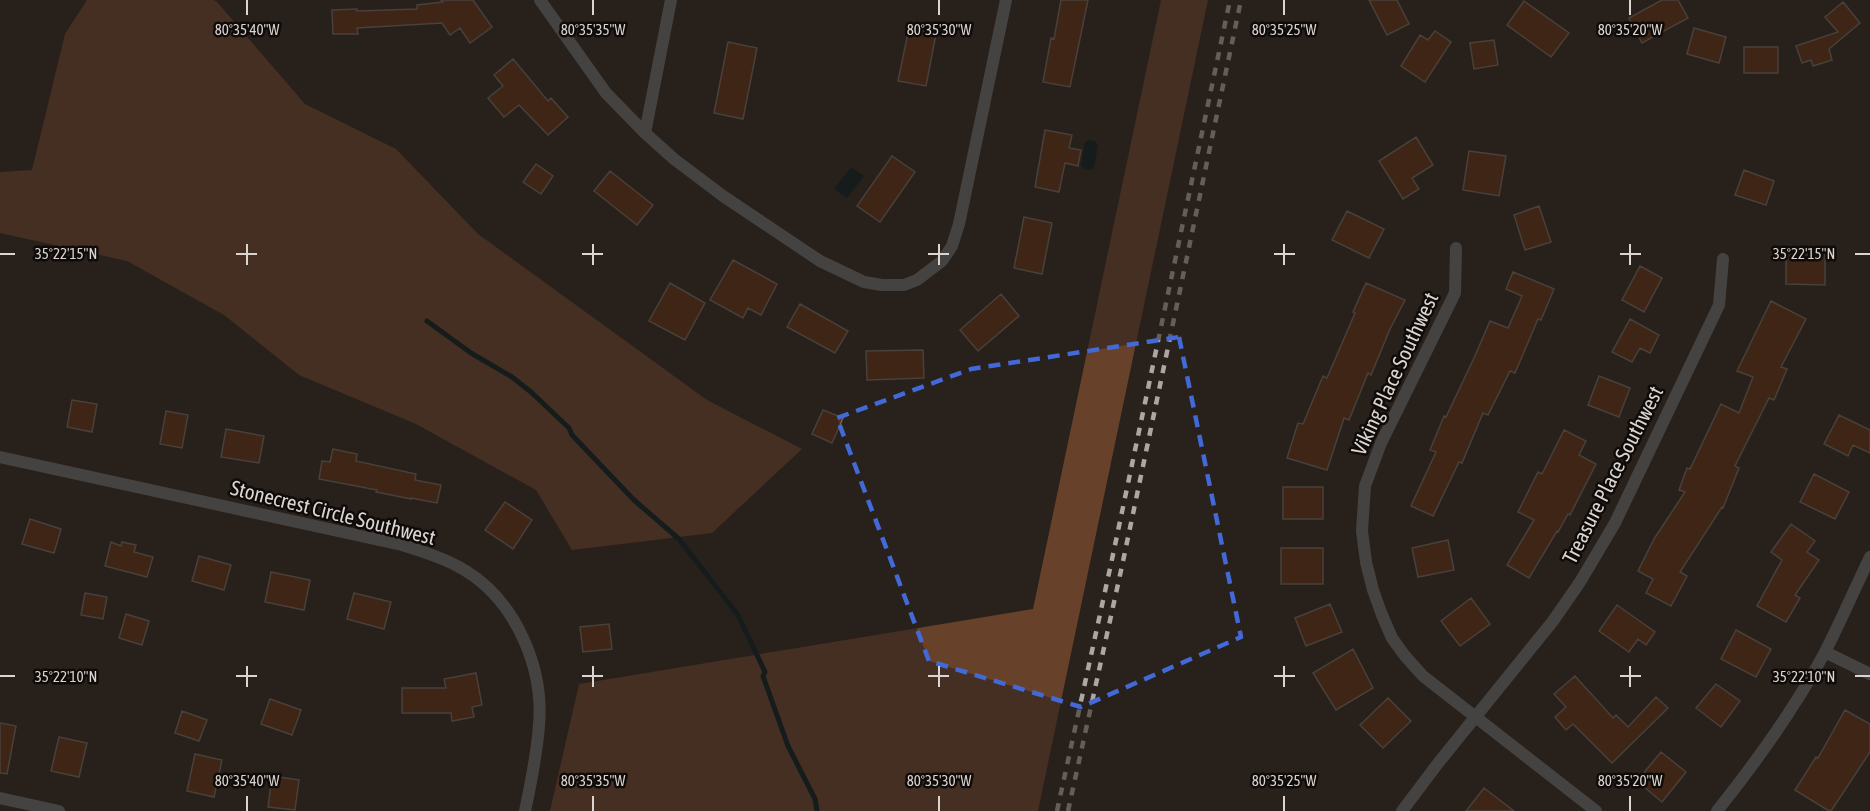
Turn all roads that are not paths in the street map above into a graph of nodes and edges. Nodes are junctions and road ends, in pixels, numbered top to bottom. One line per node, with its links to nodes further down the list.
1 (540, 0): 4 (street)
2 (671, 0): 4 (street)
3 (1006, 0): 4 (street)
4 (645, 133)
5 (1456, 248): 11 (street, Viking Place Southwest)
6 (1723, 259): 11 (street, Treasure Place Southwest)
7 (0, 457): 14 (street, Stonecrest Circle Southwest)
8 (1870, 557): 9 (street)
9 (1825, 651): 10 (street); 17 (street)
10 (1870, 674)
11 (1476, 717): 15 (street, Treasure Place Southwest); 16 (street, Viking Place Southwest)
12 (0, 798): 13 (street)
13 (59, 811)
14 (525, 811)
15 (1402, 811)
16 (1596, 811)
17 (1717, 811)

